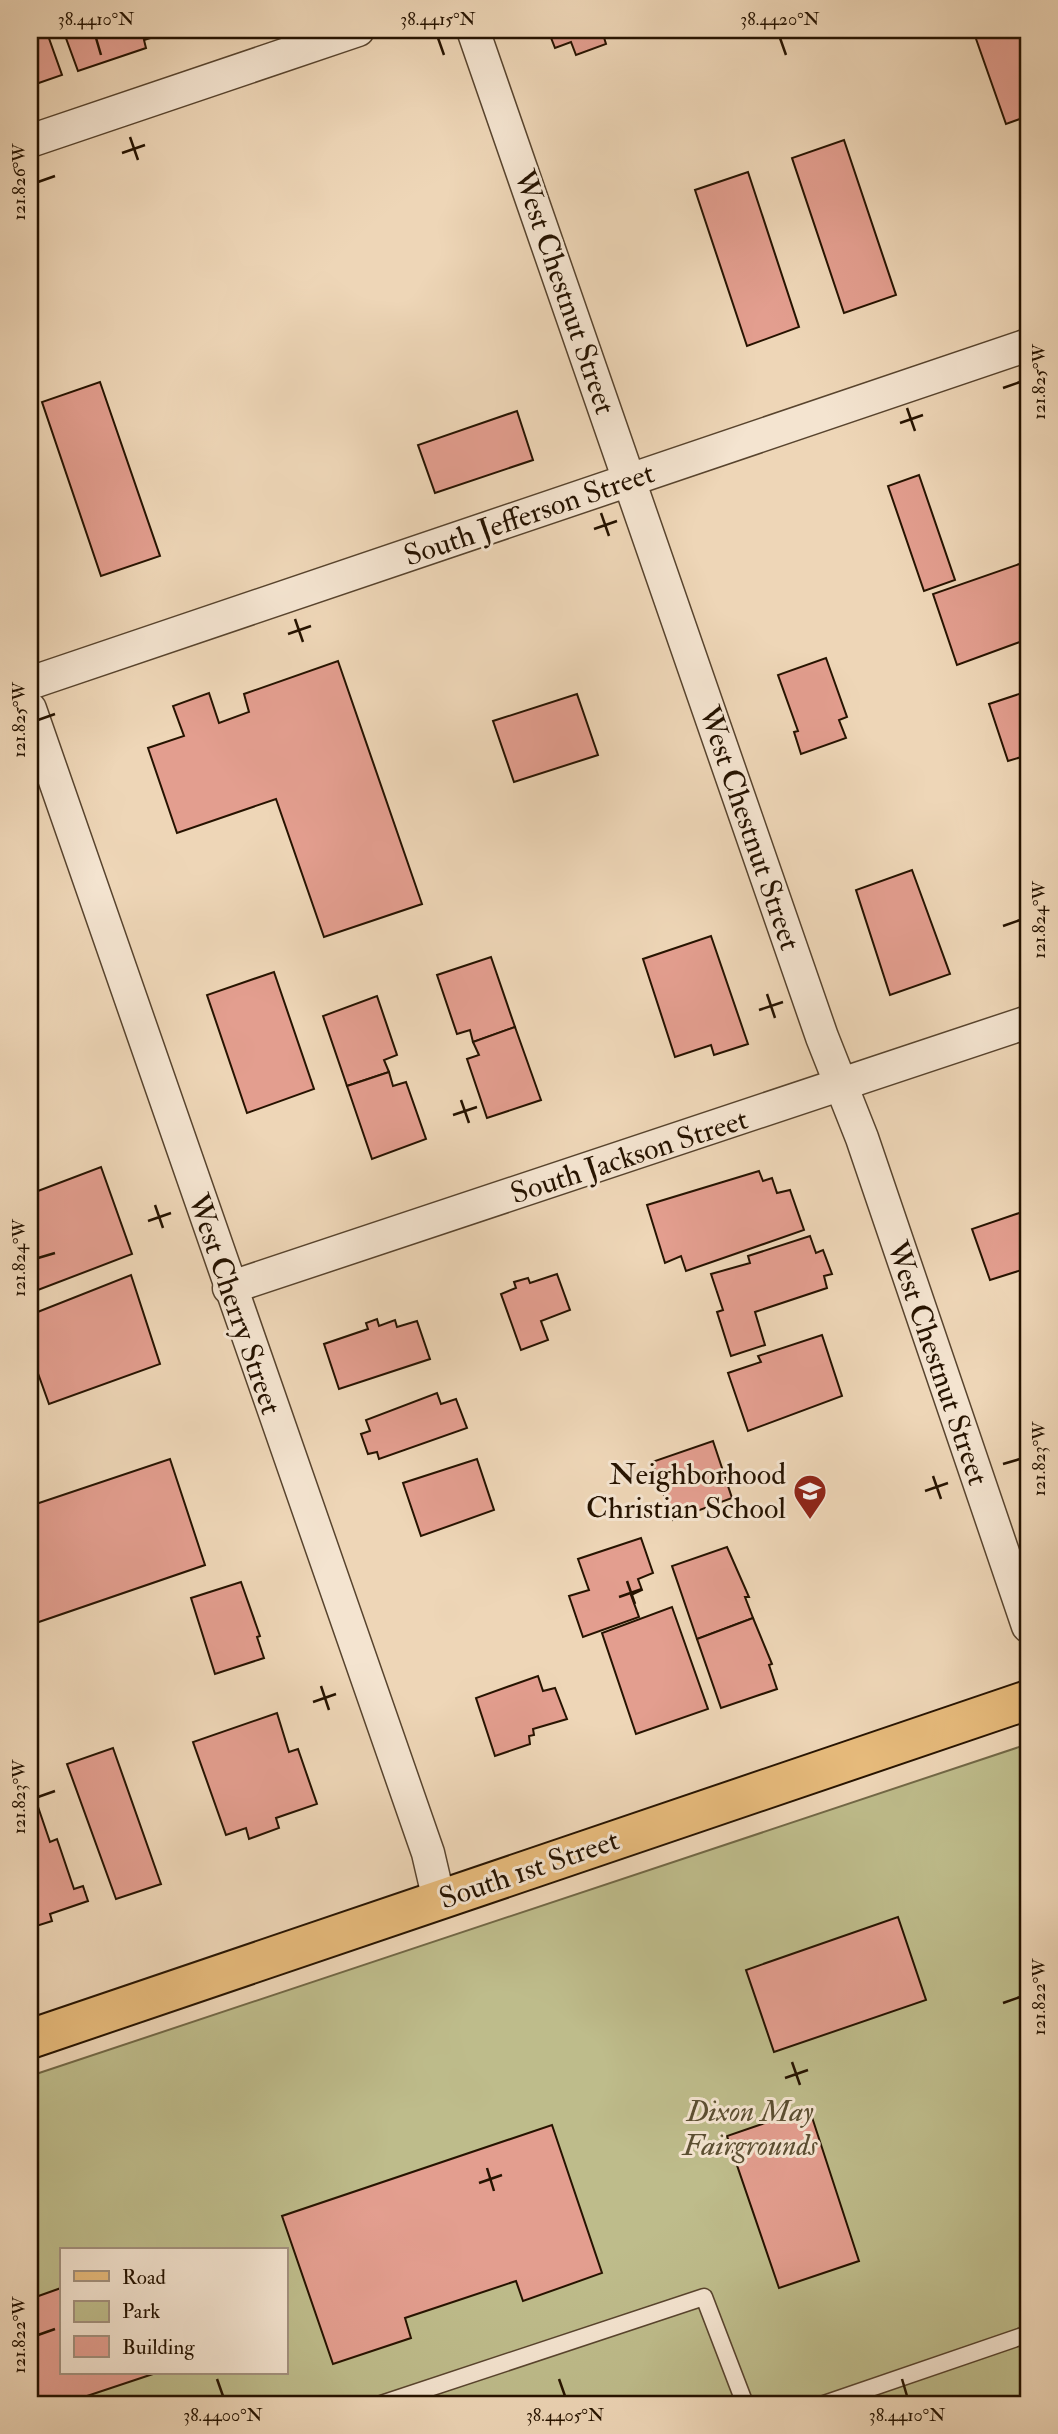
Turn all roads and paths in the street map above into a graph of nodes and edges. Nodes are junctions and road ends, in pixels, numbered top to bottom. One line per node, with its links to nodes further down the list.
1 (358, 30): 3 (street)
2 (473, 30): 5 (street, West Chestnut Street)
3 (30, 141)
4 (1028, 345): 5 (street, South Jefferson Street)
5 (631, 480): 6 (street, South Jefferson Street); 9 (street, West Chestnut Street)
6 (30, 683)
7 (30, 709): 10 (street, West Cherry Street)
8 (1028, 1022): 9 (street, South Jackson Street)
9 (840, 1086): 10 (street, South Jackson Street); 11 (street, West Chestnut Street)
10 (229, 1288): 13 (street, West Cherry Street)
11 (1028, 1626)
12 (1028, 1700): 13 (main road, South 1st Street)
13 (439, 1900): 14 (main road, South 1st Street)
14 (30, 2039)
15 (1028, 2334): 18 (lane)
16 (381, 2404): 17 (lane)
17 (744, 2404)
18 (824, 2404)

